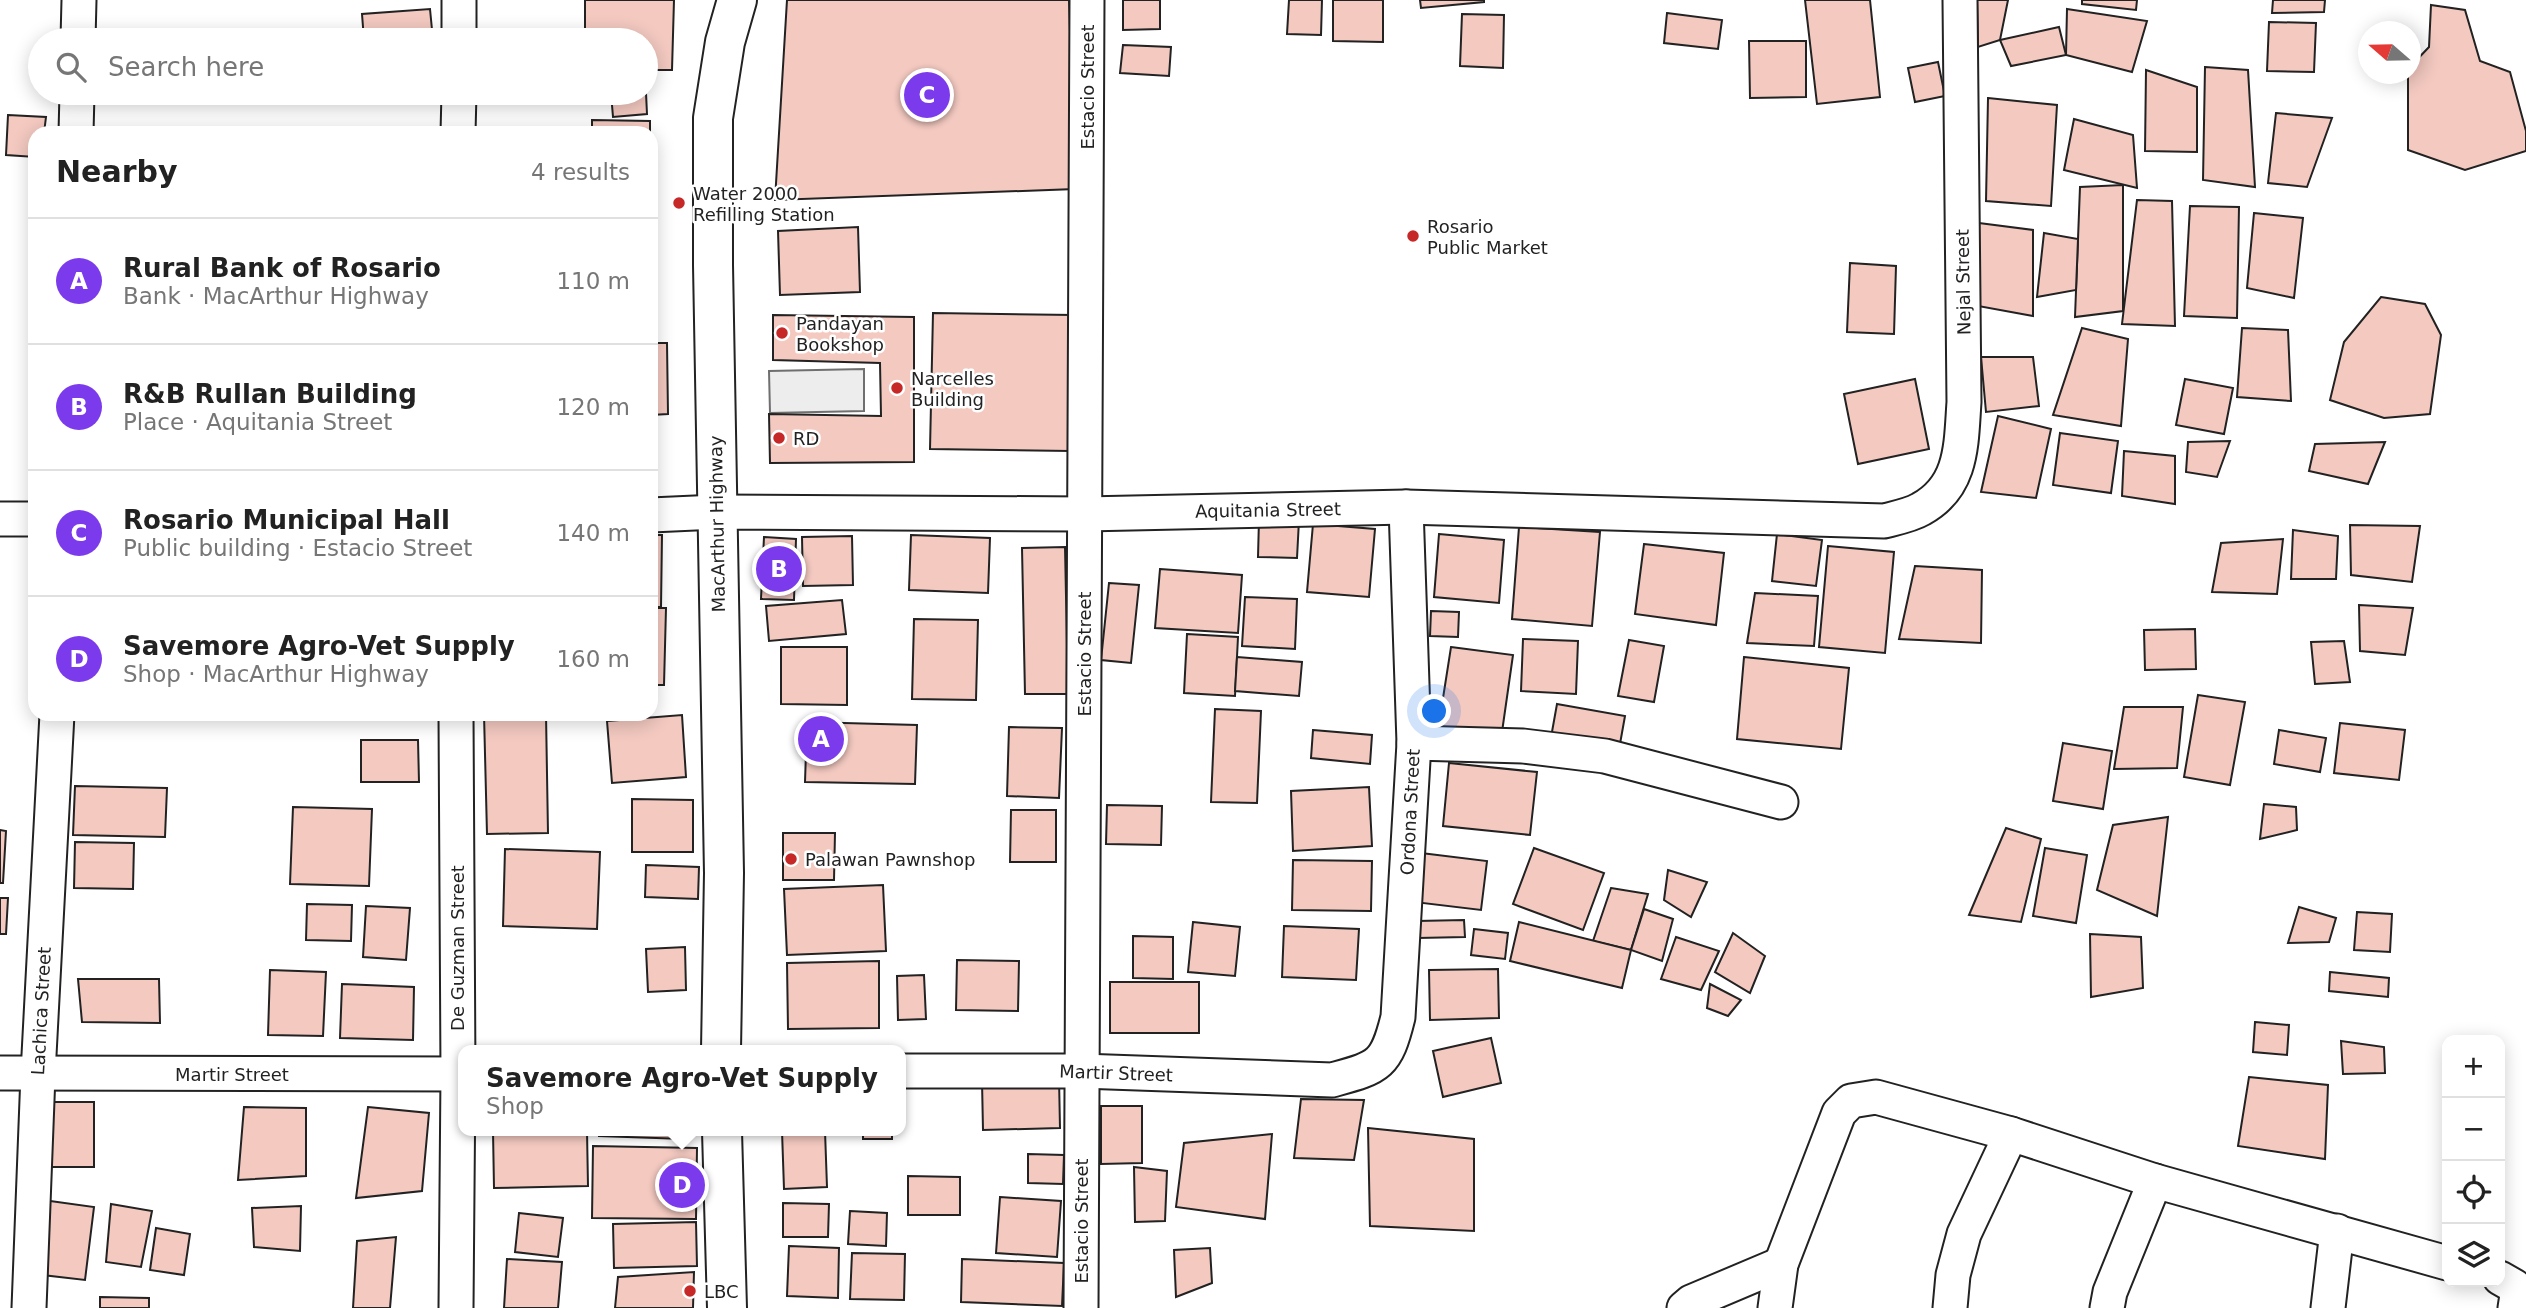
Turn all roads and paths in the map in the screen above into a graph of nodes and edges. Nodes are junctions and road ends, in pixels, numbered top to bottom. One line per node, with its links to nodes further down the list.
1 (79, 0): 6 (street)
2 (459, 0): 7 (street)
3 (737, 0): 13 (highway, MacArthur Highway)
4 (1087, 0): 14 (street, Estacio Street)
5 (1960, 0): 18 (street, Nejal Street)
6 (78, 28)
7 (459, 28)
8 (77, 105): 10 (street)
9 (458, 105): 11 (street)
10 (76, 126)
11 (458, 126)
12 (1406, 507): 14 (street, Aquitania Street); 18 (street, Aquitania Street); 21 (street, Ordona Street)
13 (717, 512): 14 (street, Aquitania Street); 15 (street, Aquitania Street); 24 (highway, MacArthur Highway)
14 (1086, 514): 26 (street, Estacio Street)
15 (658, 515)
16 (0, 519): 17 (street)
17 (28, 519)
18 (1884, 521)
19 (57, 721): 28 (street, Lachica Street)
20 (456, 721): 23 (street, De Guzman Street)
21 (1414, 743): 22 (street); 30 (street, Ordona Street)
22 (1781, 802)
23 (460, 1045)
24 (721, 1045)
25 (906, 1071): 26 (street, Martir Street)
26 (1081, 1071): 30 (street, Martir Street); 42 (street, Estacio Street)
27 (0, 1073): 28 (street, Martir Street)
28 (38, 1074): 29 (street, Martir Street); 39 (street, Lachica Street)
29 (458, 1074)
30 (1332, 1080)
31 (2011, 1134): 34 (street); 37 (street); 45 (street)
32 (459, 1136): 40 (street, De Guzman Street)
33 (722, 1136): 41 (highway)
34 (2155, 1181): 35 (street); 46 (street)
35 (2337, 1231): 36 (street); 47 (street)
36 (2442, 1262)
37 (1782, 1264): 43 (street); 44 (street)
38 (2505, 1279): 48 (street)
39 (29, 1308)
40 (456, 1308)
41 (727, 1308)
42 (1081, 1308)
43 (1685, 1308)
44 (1775, 1308)
45 (1950, 1308)
46 (2107, 1308)
47 (2328, 1308)
48 (2515, 1308)

